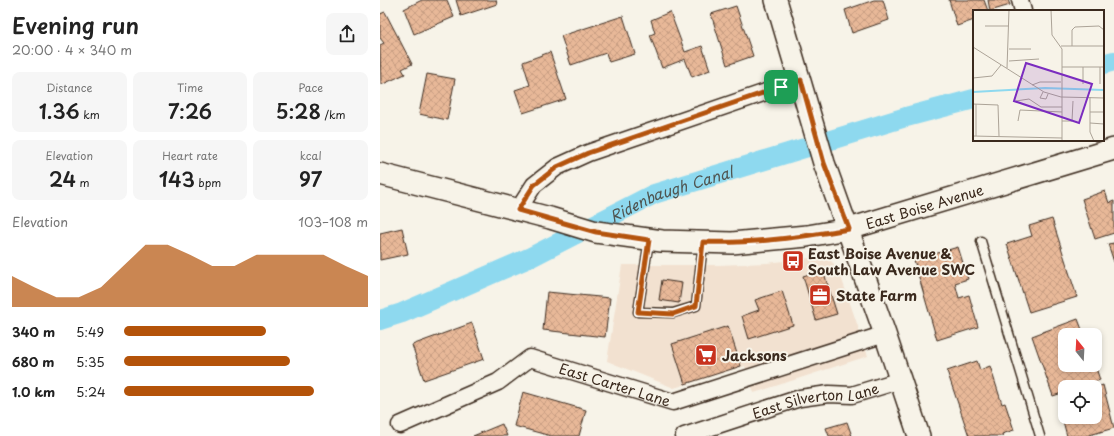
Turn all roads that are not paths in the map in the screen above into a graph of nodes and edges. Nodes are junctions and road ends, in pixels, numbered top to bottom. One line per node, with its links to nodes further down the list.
1 (776, 0): 4 (street)
2 (1020, 0): 3 (street)
3 (1023, 10)
4 (801, 80): 7 (street); 8 (street)
5 (1114, 149): 8 (street, East Boise Avenue)
6 (380, 174): 7 (street, East Boise Avenue)
7 (518, 210): 9 (street, East Boise Avenue)
8 (849, 229): 11 (street, East Boise Avenue); 12 (street)
9 (649, 240): 11 (street, East Boise Avenue); 11 (lane)
10 (981, 241): 17 (lane)
11 (703, 242)
12 (885, 334): 13 (street); 14 (street, East Carter Lane)
13 (901, 380): 15 (street, East Silverton Lane); 16 (street)
14 (400, 425)
15 (684, 436)
16 (919, 436)
17 (1040, 436)

